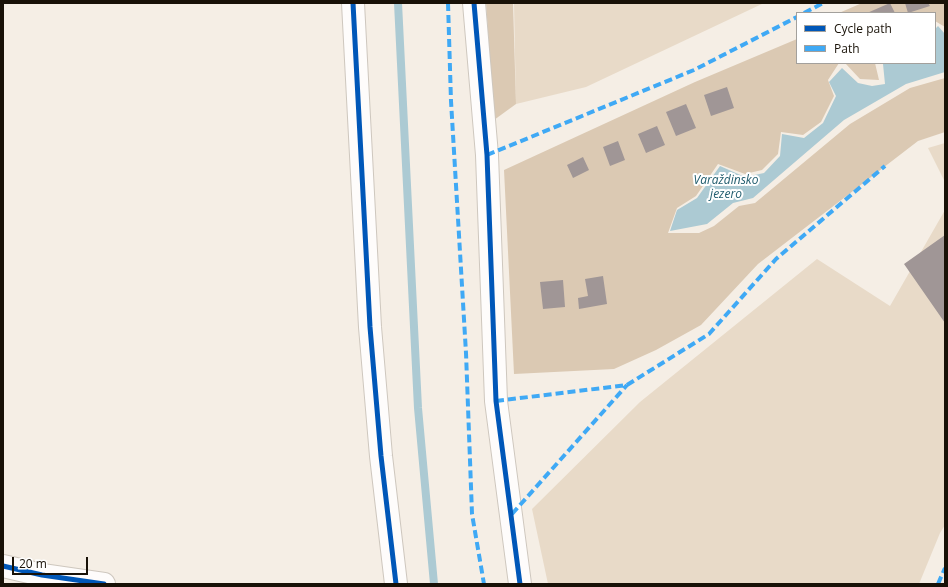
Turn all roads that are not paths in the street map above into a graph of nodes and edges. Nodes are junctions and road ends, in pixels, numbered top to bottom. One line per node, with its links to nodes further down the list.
1 (353, 3): 5 (street)
2 (474, 3): 6 (street)
3 (3, 566): 4 (street)
4 (104, 584)
5 (396, 584)
6 (520, 584)

